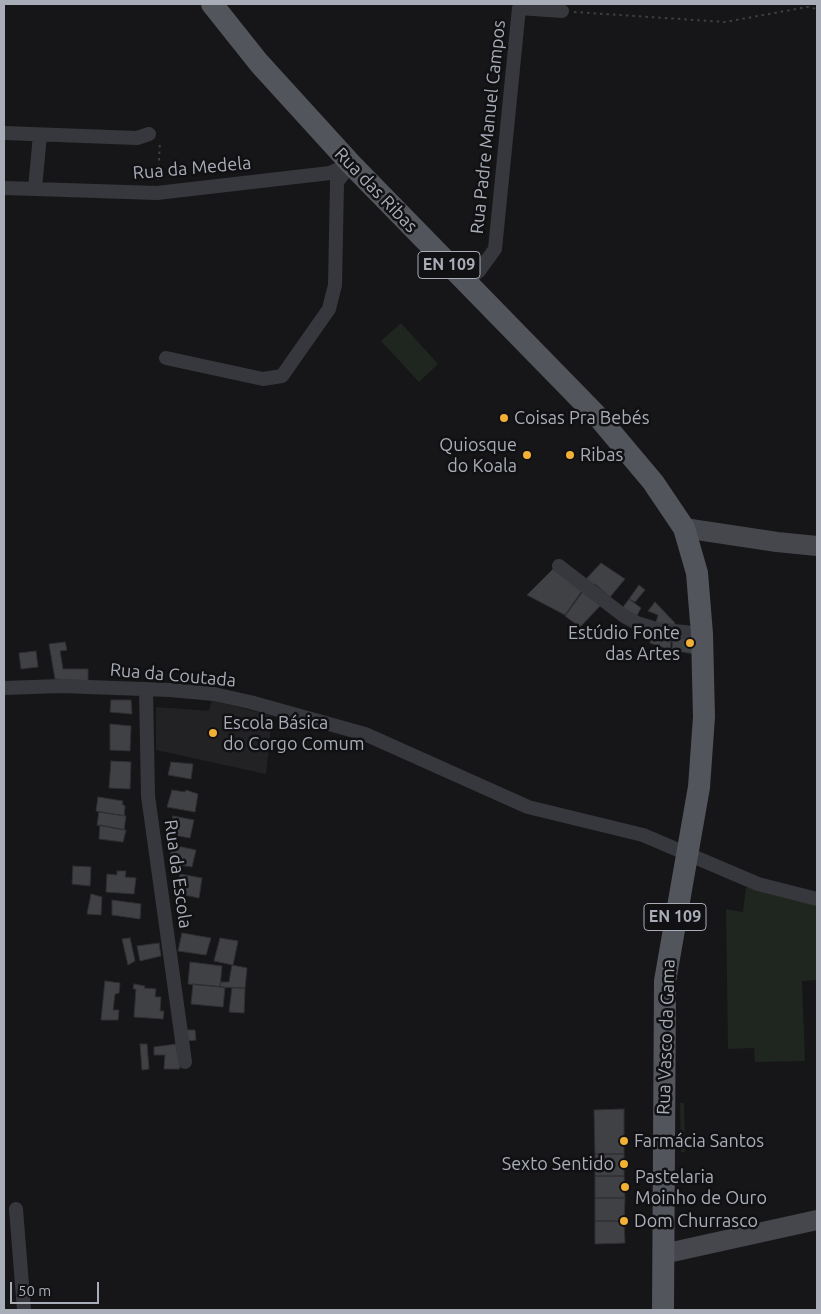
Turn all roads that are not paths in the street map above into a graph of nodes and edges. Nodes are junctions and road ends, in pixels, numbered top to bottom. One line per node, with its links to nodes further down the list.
1 (212, 4): 6 (main road, Rua das Ribas / EN 109)
2 (562, 11): 9 (street, Rua Padre Manuel Campos)
3 (4, 133): 5 (street)
4 (149, 134): 5 (street)
5 (40, 135): 8 (street)
6 (351, 164): 8 (street, Rua da Medela); 9 (main road, Rua das Ribas / EN 109); 10 (street)
7 (4, 188): 8 (street, Rua da Medela)
8 (35, 188)
9 (466, 282): 11 (main road, Rua das Ribas / EN 109)
10 (166, 358)
11 (684, 528): 12 (street); 14 (main road, Rua Vasco da Gama / EN 109)
12 (817, 546)
13 (559, 566): 14 (street)
14 (702, 634): 17 (main road, Rua Vasco da Gama / EN 109)
15 (4, 688): 16 (street, Rua da Coutada)
16 (146, 689): 17 (street, Rua da Coutada); 19 (street, Rua da Escola)
17 (688, 852): 18 (street, Rua da Coutada); 22 (main road, Rua Vasco da Gama / EN 109)
18 (817, 899)
19 (185, 1062)
20 (16, 1209): 23 (street)
21 (817, 1220): 22 (street)
22 (663, 1254): 24 (main road, Rua Vasco da Gama / EN 109)
23 (24, 1310)
24 (663, 1310)

